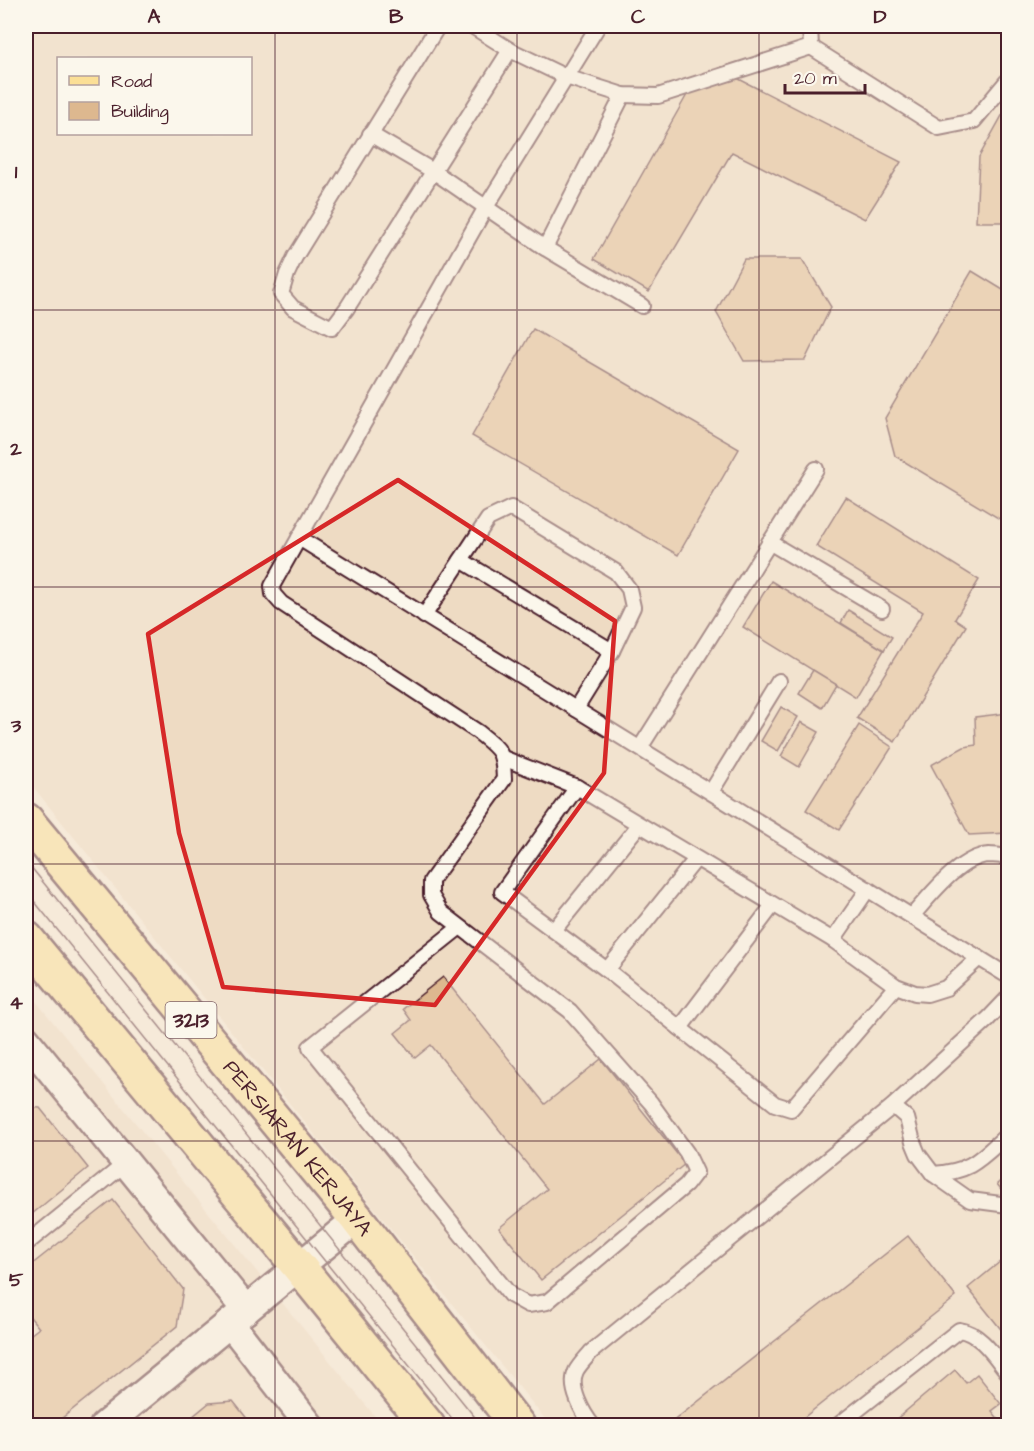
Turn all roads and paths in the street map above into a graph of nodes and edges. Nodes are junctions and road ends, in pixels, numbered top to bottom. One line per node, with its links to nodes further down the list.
1 (438, 26): 10 (lane)
2 (472, 26): 6 (lane)
3 (598, 26): 7 (lane)
4 (810, 26): 5 (lane)
5 (811, 47): 8 (lane); 9 (lane)
6 (510, 50): 7 (lane); 11 (lane)
7 (566, 77): 9 (lane); 12 (lane)
8 (1008, 80)
9 (623, 95): 13 (lane)
10 (370, 134): 11 (lane); 11 (lane)
11 (433, 171): 12 (lane)
12 (486, 207): 13 (lane); 16 (lane)
13 (545, 248): 14 (lane)
14 (642, 306)
15 (816, 469): 17 (lane)
16 (299, 538): 20 (lane); 25 (lane)
17 (769, 542): 19 (lane); 24 (lane)
18 (461, 560): 20 (lane); 21 (lane); 21 (lane)
19 (882, 609)
20 (424, 616): 23 (lane)
21 (612, 651): 23 (lane)
22 (779, 681): 27 (lane)
23 (576, 709): 24 (lane)
24 (640, 748): 27 (lane)
25 (503, 758): 26 (lane); 35 (lane)
26 (577, 787): 29 (lane); 36 (lane)
27 (711, 792): 32 (lane)
28 (26, 820): 51 (main road, PERSIARAN KERJAYA / 3213)
29 (639, 825): 31 (lane); 36 (lane)
30 (1008, 857): 34 (lane)
31 (696, 860): 33 (lane); 40 (lane)
32 (868, 889): 34 (lane); 38 (lane)
33 (773, 905): 38 (lane); 44 (lane)
34 (912, 916): 39 (lane)
35 (460, 927): 35 (lane)
36 (554, 930): 40 (lane)
37 (26, 938): 53 (main road)
38 (833, 940): 42 (lane)
39 (980, 958): 41 (lane); 42 (lane)
40 (607, 970): 44 (lane)
41 (1008, 976)
42 (896, 986): 44 (lane)
43 (1008, 998): 46 (lane)
44 (680, 1028)
45 (26, 1040): 48 (street)
46 (893, 1106): 49 (lane); 60 (lane)
47 (1008, 1134): 49 (lane)
48 (126, 1163): 52 (lane); 54 (street)
49 (933, 1174): 50 (lane)
50 (1008, 1205)
51 (357, 1219): 53 (street); 59 (main road, PERSIARAN KERJAYA / 3213)
52 (26, 1244)
53 (299, 1266): 54 (street); 58 (main road)
54 (238, 1316): 56 (street); 57 (street)
55 (1008, 1373): 61 (lane)
56 (104, 1425)
57 (310, 1425)
58 (428, 1425)
59 (518, 1425)
60 (593, 1425)
61 (837, 1425)

